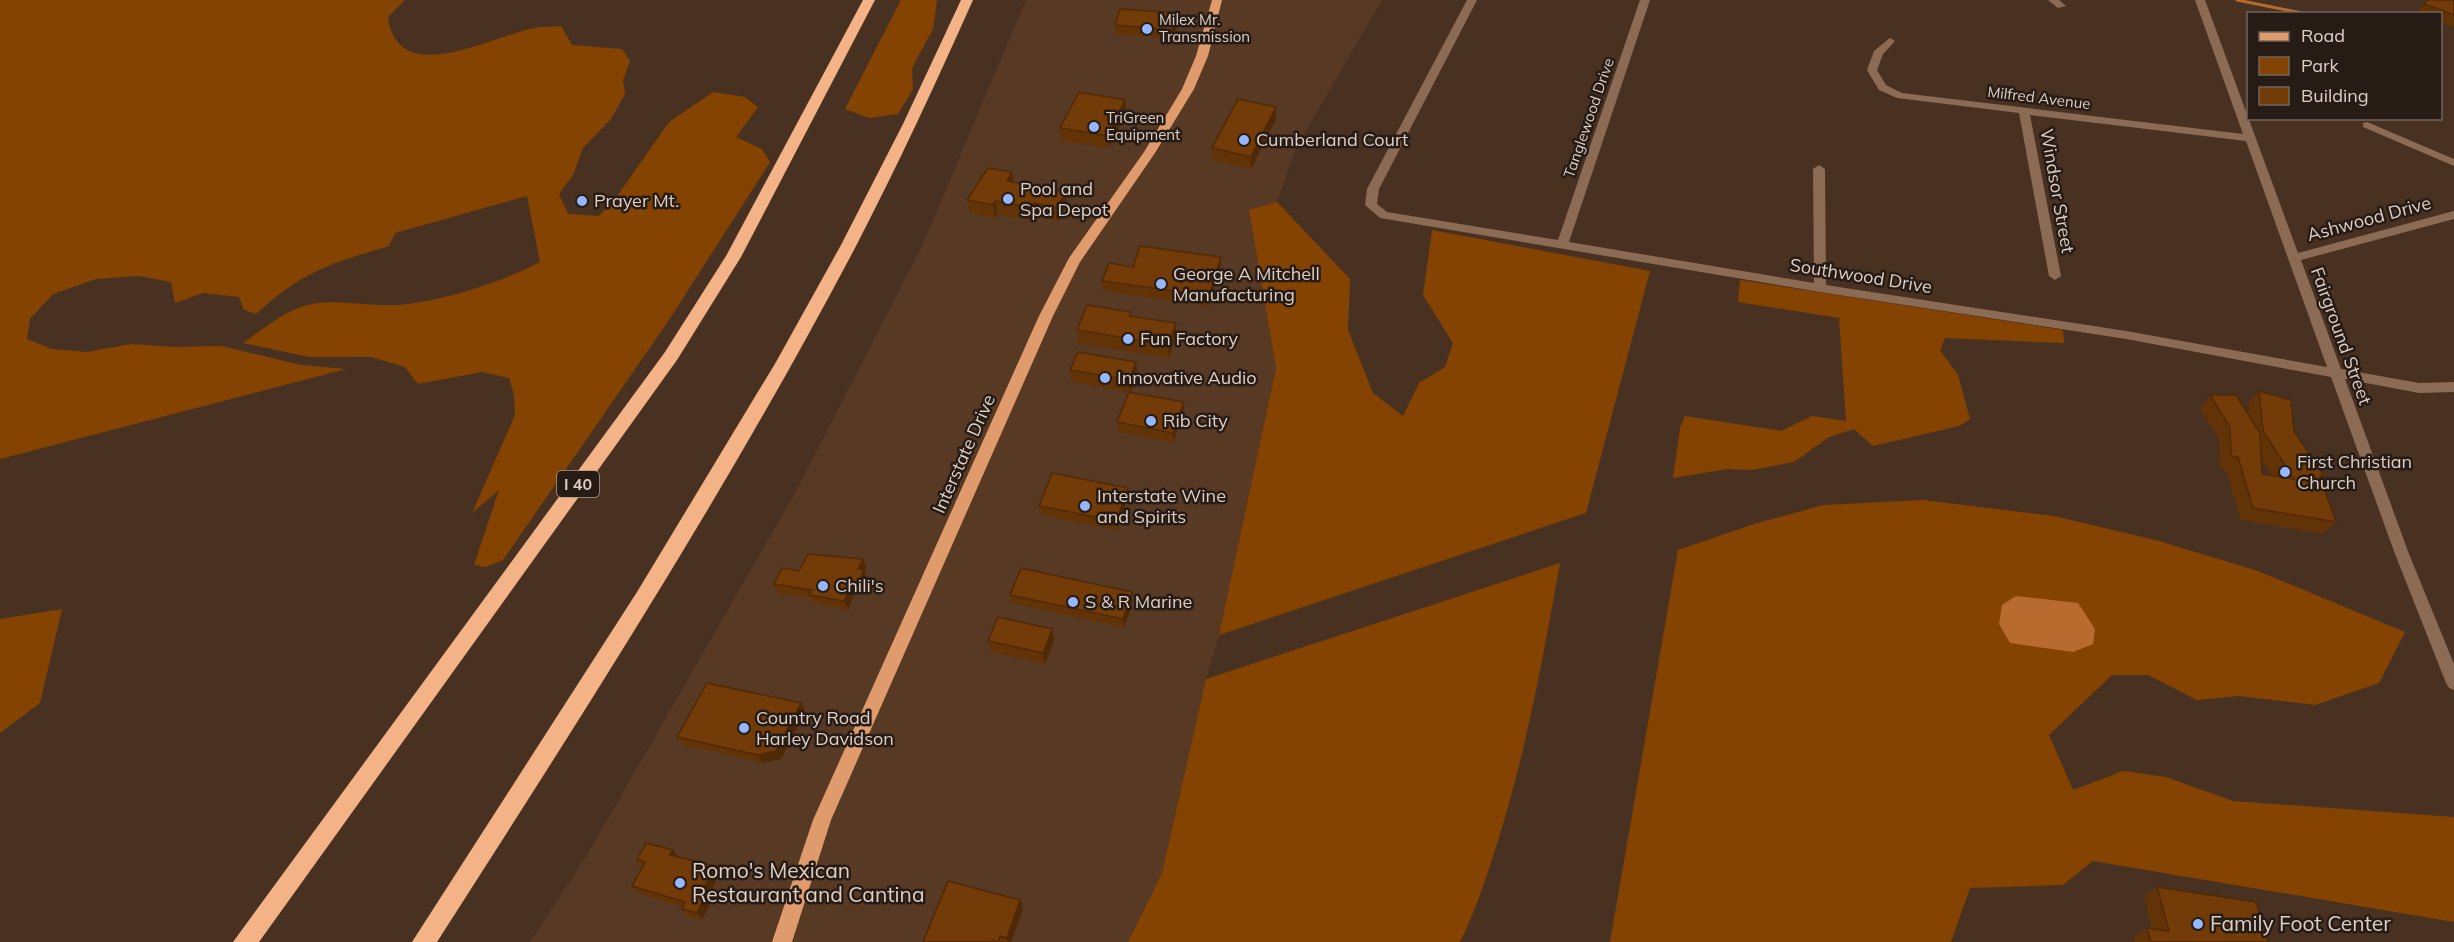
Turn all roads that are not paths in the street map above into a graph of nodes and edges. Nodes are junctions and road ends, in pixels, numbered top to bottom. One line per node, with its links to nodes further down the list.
1 (869, 0): 21 (highway, I 40)
2 (967, 0): 22 (highway)
3 (1217, 0): 23 (main road, Interstate Drive)
4 (1472, 0): 14 (street, Southwood Drive)
5 (1645, 0): 14 (street, Tanglewood Drive)
6 (2200, 0): 10 (street, Fairground Street)
7 (1890, 41): 8 (street, Milfred Avenue)
8 (2024, 112): 10 (street, Milfred Avenue); 16 (street, Windsor Street)
9 (2367, 125): 11 (street)
10 (2251, 138): 15 (street, Fairground Street)
11 (2454, 163)
12 (1819, 169): 17 (street)
13 (2454, 215): 15 (street, Ashwood Drive)
14 (1562, 246): 17 (street, Southwood Drive)
15 (2294, 258): 18 (street, Fairground Street)
16 (2055, 276)
17 (1820, 288): 18 (street, Southwood Drive)
18 (2334, 371): 19 (street, Southwood Drive); 20 (street, Fairground Street)
19 (2454, 387)
20 (2454, 682)
21 (245, 942)
22 (424, 942)
23 (782, 942)

